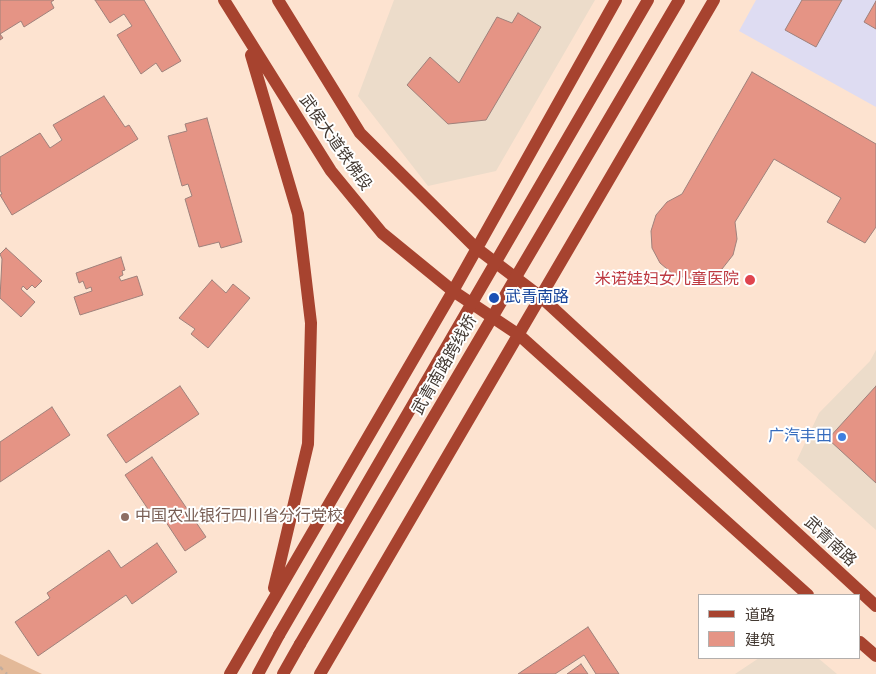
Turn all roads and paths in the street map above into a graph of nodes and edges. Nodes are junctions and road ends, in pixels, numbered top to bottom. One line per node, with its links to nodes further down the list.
1 (224, 0): 7 (main road, 武侯大道铁佛段)
2 (278, 0): 8 (main road, 武侯大道铁佛段)
3 (616, 0): 8 (main road)
4 (648, 0): 20 (main road, 武青南路跨线桥, bridge)
5 (679, 0): 21 (main road, 武青南路跨线桥, bridge)
6 (714, 0): 10 (main road)
7 (247, 40): 9 (main road, 武侯大道铁佛段); 13 (main road)
8 (475, 248): 9 (main road); 10 (main road, 武侯大道铁佛段)
9 (452, 291): 11 (main road, 武侯大道铁佛段); 13 (main road)
10 (541, 297): 11 (main road); 14 (main road, 武青南路)
11 (519, 335): 12 (main road); 22 (main road)
12 (807, 594)
13 (271, 601): 19 (main road)
14 (876, 606)
15 (861, 643): 16 (main road)
16 (876, 656)
17 (0, 667): 18 (path)
18 (7, 674)
19 (230, 674)
20 (258, 674)
21 (283, 674)
22 (320, 674)

